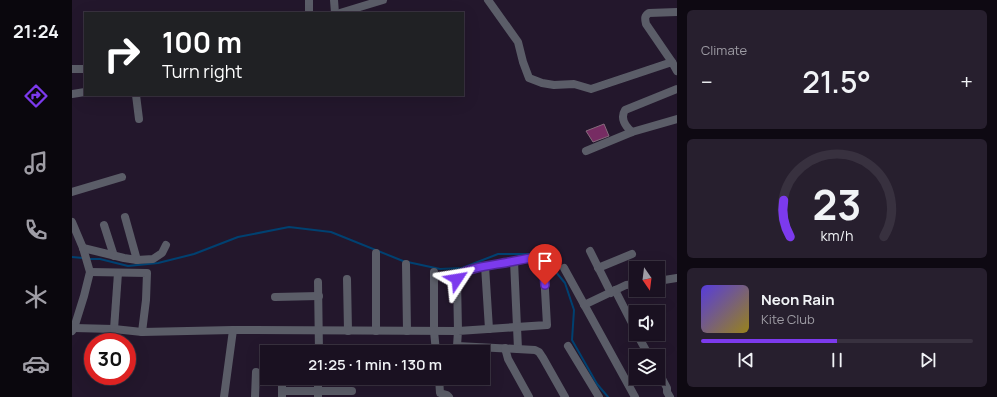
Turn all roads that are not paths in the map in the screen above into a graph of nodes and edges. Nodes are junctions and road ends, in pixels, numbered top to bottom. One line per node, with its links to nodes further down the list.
1 (309, 0): 6 (street)
2 (334, 0): 7 (street)
3 (383, 0): 5 (street)
4 (488, 0): 10 (street)
5 (368, 2): 8 (street)
6 (309, 12)
7 (335, 12)
8 (343, 12)
9 (677, 12): 10 (street)
10 (672, 62): 13 (street)
11 (72, 69): 12 (street)
12 (84, 69)
13 (677, 71)
14 (677, 89): 20 (street)
15 (84, 92): 16 (street)
16 (72, 94)
17 (136, 96): 18 (street)
18 (139, 119)
19 (677, 119): 20 (street)
20 (632, 132): 21 (street)
21 (586, 151)
22 (122, 177): 23 (street)
23 (72, 192)
24 (125, 217): 33 (street)
25 (72, 222): 28 (street)
26 (104, 225): 32 (street)
27 (166, 245): 33 (street)
28 (83, 248): 32 (street); 39 (street)
29 (590, 251): 38 (street)
30 (376, 253): 59 (street)
31 (632, 254): 38 (street)
32 (114, 256): 33 (street)
33 (137, 260)
34 (514, 261): 36 (street); 52 (street); 52 (street)
35 (406, 264): 60 (street)
36 (485, 266): 54 (street); 62 (street)
37 (564, 268): 50 (street)
38 (598, 268): 47 (street)
39 (90, 270): 41 (street); 55 (street)
40 (434, 272): 61 (street)
41 (118, 273): 53 (street); 63 (street)
42 (677, 278): 44 (street)
43 (348, 279): 58 (street)
44 (665, 280)
45 (318, 282): 48 (street)
46 (629, 285): 47 (street)
47 (613, 292): 50 (street); 51 (street)
48 (319, 296): 49 (street); 57 (street)
49 (275, 297)
50 (584, 305): 81 (street)
51 (629, 319)
52 (517, 327): 54 (street); 68 (street)
53 (114, 329): 55 (street); 63 (street)
54 (489, 329): 62 (street)
55 (73, 330)
56 (233, 330): 57 (street); 63 (street); 76 (street)
57 (319, 330): 58 (street); 64 (street)
58 (348, 331): 59 (street)
59 (376, 331): 60 (street)
60 (407, 331): 61 (street)
61 (434, 331): 62 (street); 65 (street)
62 (458, 331): 67 (street)
63 (142, 332)
64 (319, 345)
65 (435, 345)
66 (568, 346): 75 (street)
67 (505, 348): 68 (street); 79 (street)
68 (518, 349): 80 (street)
69 (256, 372): 77 (street)
70 (665, 384): 82 (street)
71 (439, 385): 78 (street)
72 (352, 391): 74 (street)
73 (282, 394): 74 (street)
74 (318, 394)
75 (595, 396)
76 (224, 397)
77 (255, 397)
78 (449, 397)
79 (529, 397)
80 (566, 397)
81 (635, 397)
82 (670, 397)

